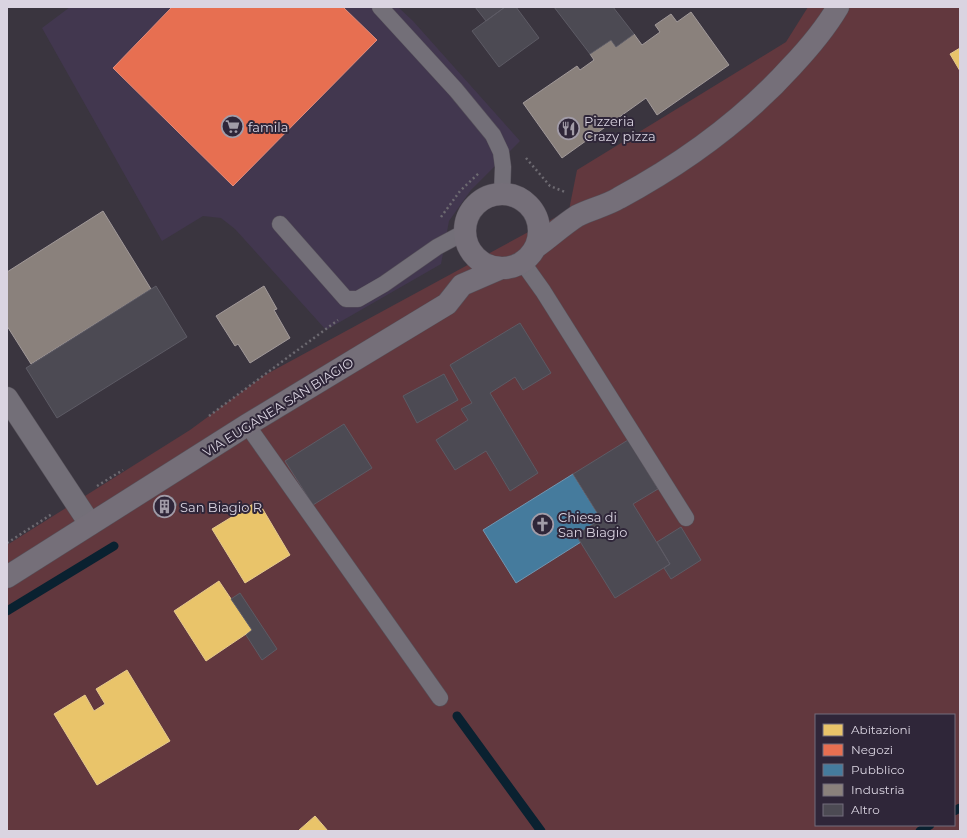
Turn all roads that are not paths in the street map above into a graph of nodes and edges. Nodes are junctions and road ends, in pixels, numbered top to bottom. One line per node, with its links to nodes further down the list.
1 (380, 7): 3 (lane)
2 (838, 7): 5 (main road)
3 (502, 194): 4 (main road); 7 (main road)
4 (535, 212): 5 (main road); 8 (main road)
5 (578, 216): 8 (main road)
6 (280, 224): 7 (lane)
7 (467, 240): 9 (main road); 10 (main road, VIA EUGANEA SAN BIAGIO)
8 (530, 255): 9 (main road); 13 (lane)
9 (499, 269): 10 (main road, VIA EUGANEA SAN BIAGIO)
10 (462, 285): 12 (main road, VIA EUGANEA SAN BIAGIO)
11 (7, 398): 14 (street)
12 (247, 425): 14 (main road, VIA EUGANEA SAN BIAGIO); 16 (lane)
13 (686, 518)
14 (90, 524): 15 (main road, VIA EUGANEA SAN BIAGIO)
15 (7, 577)
16 (440, 698)

